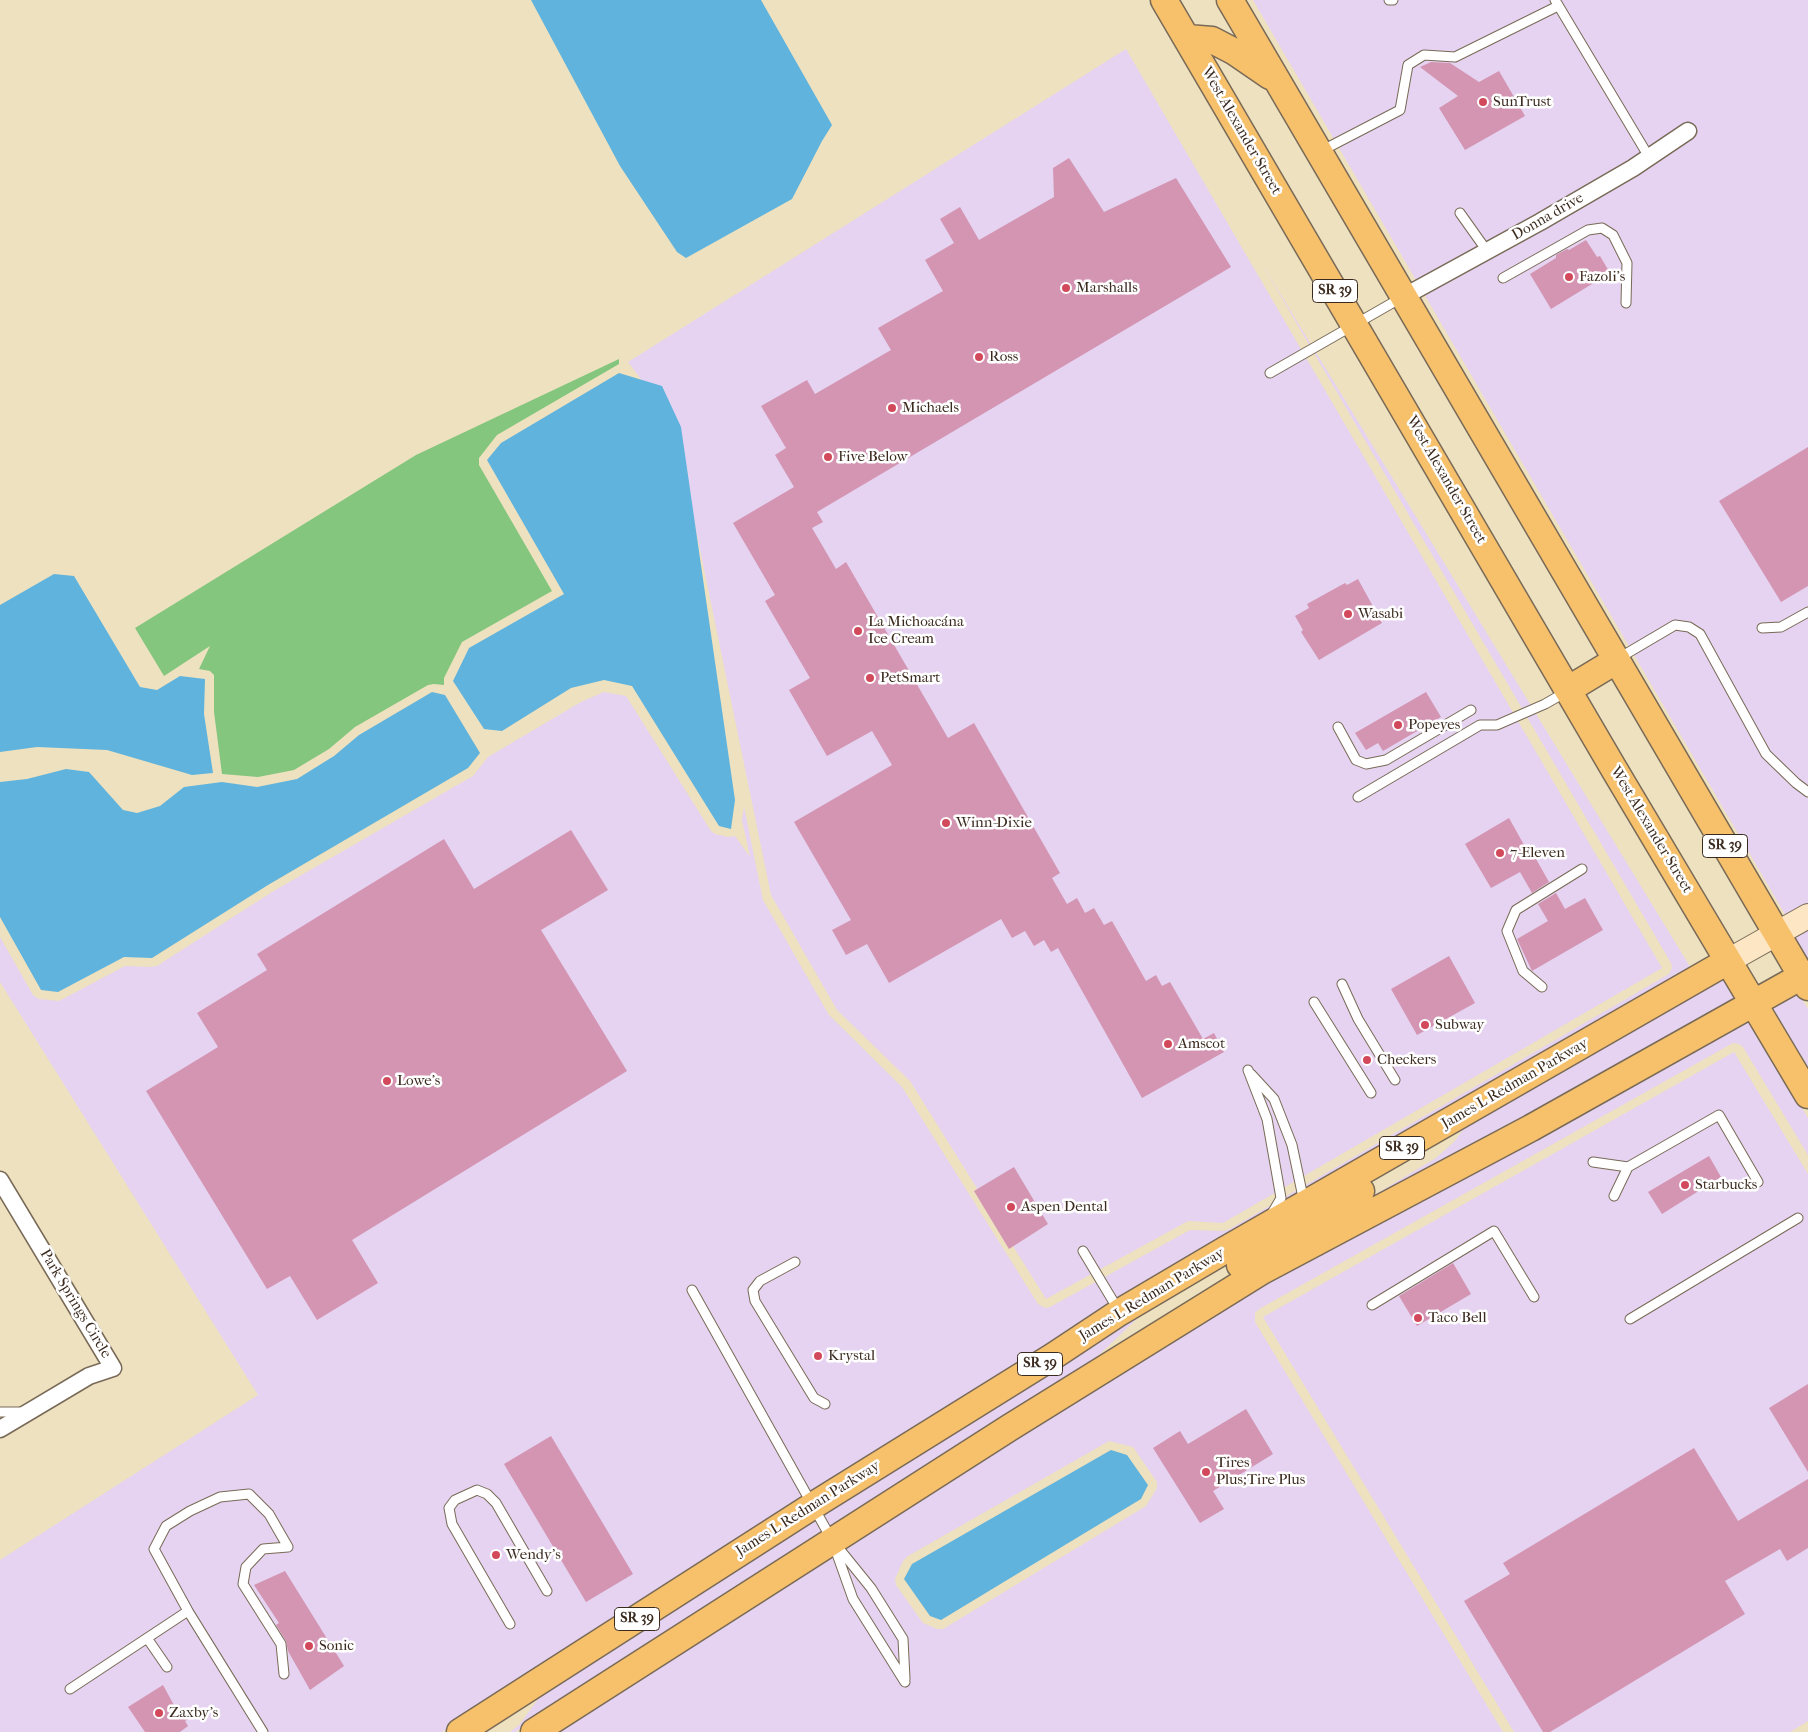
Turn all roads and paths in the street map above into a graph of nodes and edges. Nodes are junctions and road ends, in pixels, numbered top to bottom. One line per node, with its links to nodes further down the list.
1 (1164, 0): 4 (main road, West Alexander Street / SR 39)
2 (1230, 0): 5 (main road, SR 39)
3 (1556, 3): 7 (lane); 8 (lane)
4 (1187, 38): 5 (main road); 14 (main road, West Alexander Street / SR 39)
5 (1277, 81): 7 (main road, SR 39)
6 (1688, 131): 8 (street, Donna drive)
7 (1319, 152): 12 (main road, SR 39)
8 (1650, 158): 10 (street, Donna drive)
9 (1460, 213): 10 (lane)
10 (1487, 252): 12 (street, Donna drive)
11 (1502, 278): 13 (lane)
12 (1403, 297): 14 (lane); 18 (main road, SR 39)
13 (1626, 303)
14 (1355, 325): 15 (lane); 19 (main road, West Alexander Street / SR 39)
15 (1270, 372)
16 (1808, 612): 17 (lane)
17 (1762, 628)
18 (1617, 660): 19 (main road); 22 (lane); 26 (main road, SR 39)
19 (1569, 689): 23 (lane); 27 (main road, West Alexander Street / SR 39)
20 (1471, 710): 21 (lane)
21 (1338, 727)
22 (1808, 792)
23 (1358, 797)
24 (1582, 869): 30 (lane)
25 (1808, 916): 26 (main road, James L Redman Parkway)
26 (1776, 933): 27 (main road, James L Redman Parkway); 28 (main road, SR 39)
27 (1728, 961): 32 (main road, West Alexander Street); 36 (main road, James L Redman Parkway / SR 39)
28 (1806, 978): 32 (main road, SR 39)
29 (1342, 984): 33 (lane)
30 (1542, 987)
31 (1314, 1002): 34 (lane)
32 (1752, 1002): 35 (main road, West Alexander Street); 45 (main road, SR 39)
33 (1395, 1080)
34 (1371, 1093)
35 (1808, 1095)
36 (1461, 1114): 42 (main road, James L Redman Parkway / SR 39); 45 (main road)
37 (1593, 1162): 38 (lane)
38 (1628, 1167): 40 (lane); 41 (lane)
39 (0, 1180): 56 (street, Park Springs Circle)
40 (1758, 1182)
41 (1614, 1196)
42 (1305, 1204): 44 (main road, James L Redman Parkway / SR 39); 44 (lane); 53 (main road)
43 (1798, 1218): 52 (lane)
44 (1264, 1228): 51 (main road, James L Redman Parkway / SR 39)
45 (1315, 1243): 53 (main road, SR 39)
46 (1083, 1251): 51 (lane)
47 (795, 1262): 54 (lane)
48 (692, 1290): 58 (lane)
49 (1534, 1297): 50 (lane)
50 (1372, 1306)
51 (1120, 1312): 58 (main road, James L Redman Parkway / SR 39)
52 (1630, 1319)
53 (1089, 1379): 59 (main road, SR 39)
54 (825, 1404)
55 (0, 1412): 56 (lane)
56 (30, 1412): 57 (street, Park Springs Circle)
57 (0, 1429)
58 (814, 1505): 59 (lane); 66 (main road, James L Redman Parkway / SR 39)
59 (832, 1540): 59 (lane); 71 (main road, SR 39)
60 (547, 1591): 62 (lane)
61 (188, 1611): 63 (lane); 65 (lane); 68 (lane)
62 (510, 1624)
63 (147, 1638): 64 (lane); 67 (lane)
64 (167, 1667)
65 (284, 1674)
66 (538, 1683): 69 (main road, James L Redman Parkway / SR 39); 70 (main road)
67 (70, 1689)
68 (264, 1732)
69 (460, 1732)
70 (492, 1732)
71 (534, 1732)

